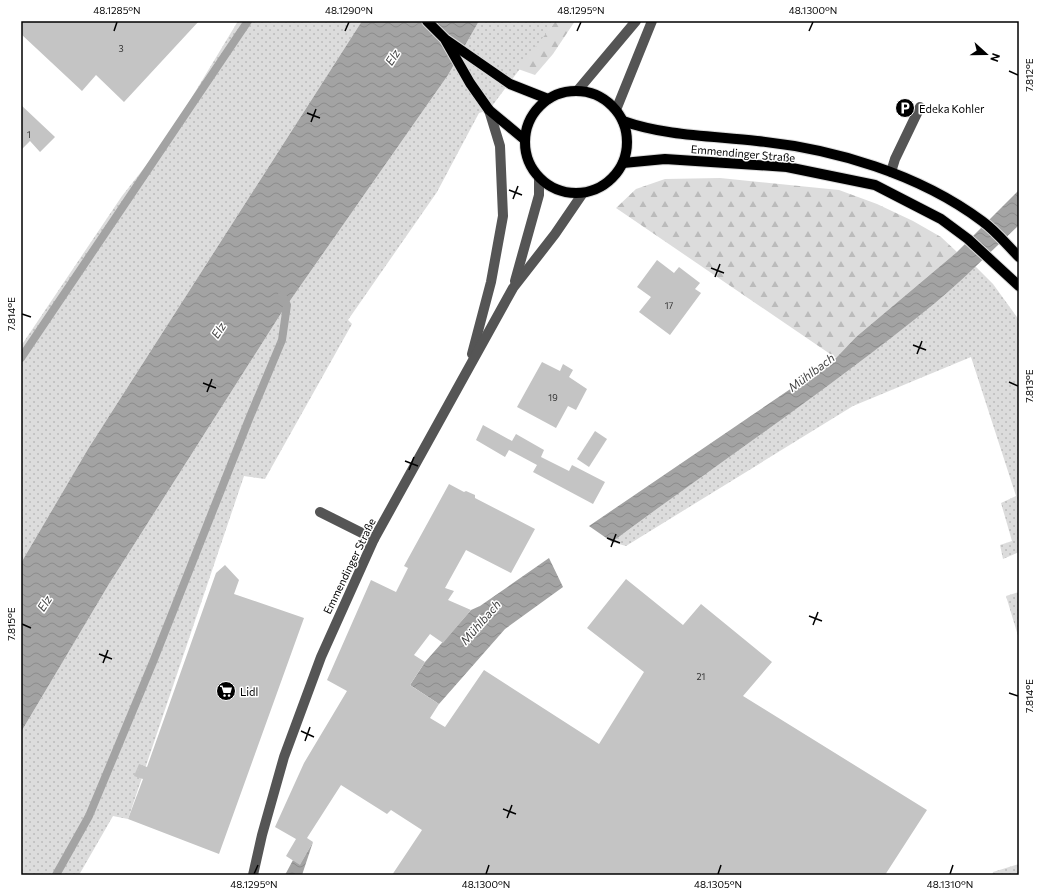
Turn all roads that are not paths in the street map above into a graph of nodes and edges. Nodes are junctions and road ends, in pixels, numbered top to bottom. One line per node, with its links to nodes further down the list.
1 (426, 21): 4 (main road)
2 (636, 21): 5 (street)
3 (652, 21): 9 (street)
4 (445, 40): 6 (main road); 8 (main road)
5 (578, 90): 6 (main road); 9 (main road)
6 (548, 99): 11 (main road)
7 (920, 108): 13 (street)
8 (489, 110): 11 (main road); 19 (street)
9 (616, 110): 10 (main road)
10 (623, 121): 12 (main road); 13 (main road, Emmendinger Straße)
11 (525, 140): 14 (main road)
12 (624, 163): 15 (main road); 17 (main road, Emmendinger Straße)
13 (891, 172): 16 (main road, Emmendinger Straße)
14 (539, 178): 15 (main road); 18 (street, Emmendinger Straße)
15 (583, 193): 18 (street, Emmendinger Straße)
16 (1016, 255)
17 (1019, 286)
18 (513, 288): 19 (street, Emmendinger Straße)
19 (466, 371): 21 (street, Emmendinger Straße)
20 (320, 512): 21 (street)
21 (374, 539): 22 (street, Emmendinger Straße)
22 (253, 875)

